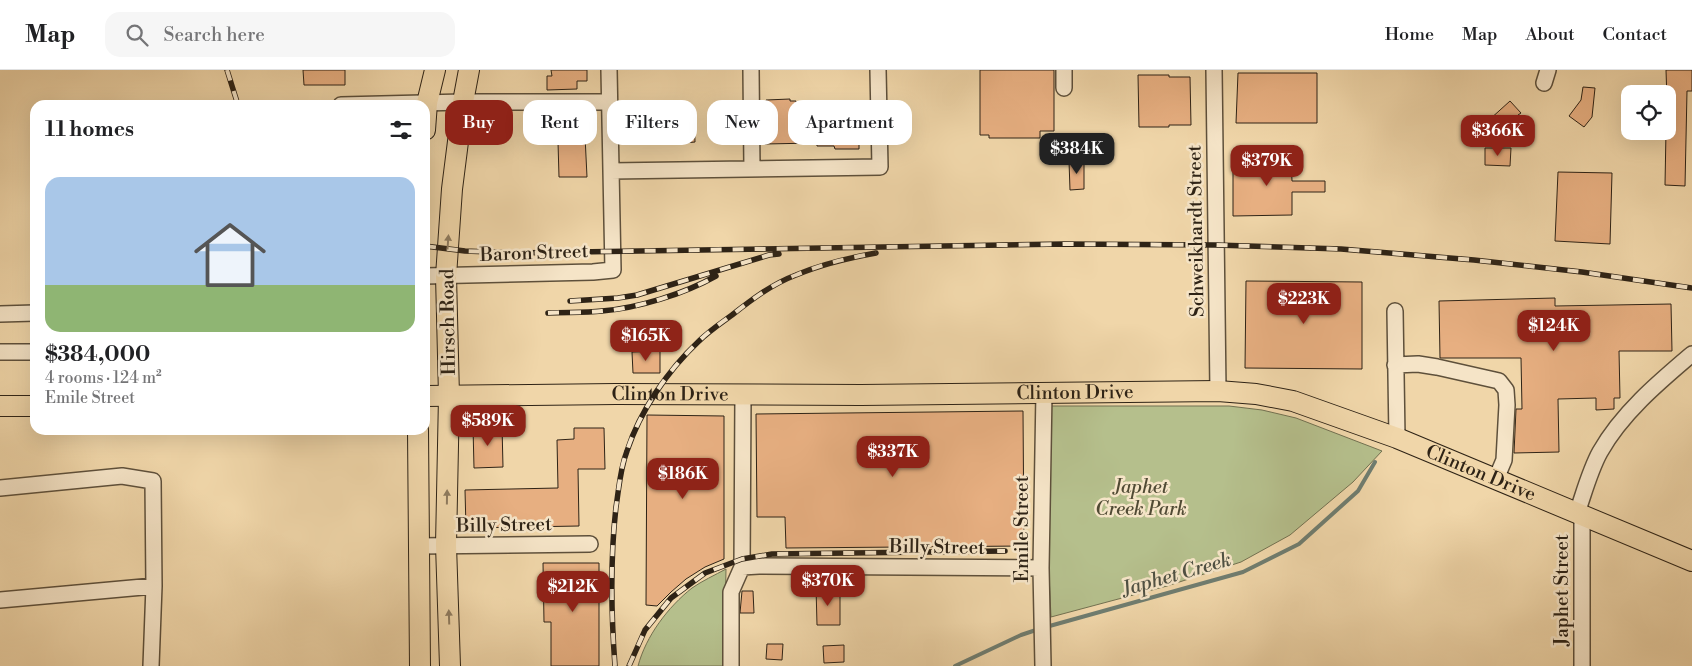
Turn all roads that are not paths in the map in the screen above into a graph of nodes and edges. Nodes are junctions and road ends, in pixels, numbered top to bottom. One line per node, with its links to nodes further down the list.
1 (435, 70): 9 (main road)
2 (468, 70): 10 (main road, Hirsch Road)
3 (609, 70): 11 (street)
4 (751, 70): 18 (street)
5 (878, 70): 18 (street)
6 (1064, 70): 8 (street)
7 (1214, 70): 29 (street, Schweikhardt Street)
8 (1064, 88)
9 (428, 100)
10 (463, 100)
11 (609, 100)
12 (445, 102): 15 (street)
13 (513, 102): 14 (street)
14 (607, 102)
15 (430, 103)
16 (458, 145): 21 (main road, Hirsch Road, one-way to 16)
17 (610, 145): 19 (street)
18 (752, 169): 19 (street)
19 (611, 171): 21 (street, Baron Street)
20 (430, 276): 21 (street, Baron Street)
21 (446, 276): 33 (main road, Hirsch Road)
22 (1395, 311): 28 (street)
23 (30, 313): 24 (street)
24 (0, 314)
25 (0, 352): 26 (street)
26 (30, 352)
27 (1692, 354): 40 (street, Japhet Street)
28 (1395, 365): 37 (street); 38 (street)
29 (1218, 391): 30 (main road, Clinton Drive); 37 (main road, Clinton Drive)
30 (1044, 392): 31 (main road, Clinton Drive); 46 (street, Emile Street)
31 (743, 395): 33 (main road, Clinton Drive); 45 (street)
32 (430, 396): 33 (main road, Clinton Drive)
33 (449, 396): 42 (main road, Hirsch Road, one-way to 33)
34 (0, 406): 35 (main road)
35 (30, 406)
36 (418, 435): 43 (main road)
37 (1397, 438): 38 (main road, Clinton Drive)
38 (1496, 479): 40 (main road, Clinton Drive)
39 (0, 488): 47 (street)
40 (1579, 514): 44 (main road, Clinton Drive); 54 (street, Japhet Street)
41 (590, 544): 42 (street, Billy Street)
42 (446, 545): 43 (street, Billy Street); 52 (main road, Hirsch Road, one-way to 42)
43 (418, 546): 51 (main road)
44 (1692, 561)
45 (742, 567): 46 (street, Billy Street); 53 (street)
46 (1042, 573): 49 (street, Emile Street)
47 (154, 586): 48 (street); 50 (street)
48 (0, 600)
49 (1043, 663)
50 (151, 666)
51 (420, 666)
52 (450, 666)
53 (731, 666)
54 (1582, 666)

